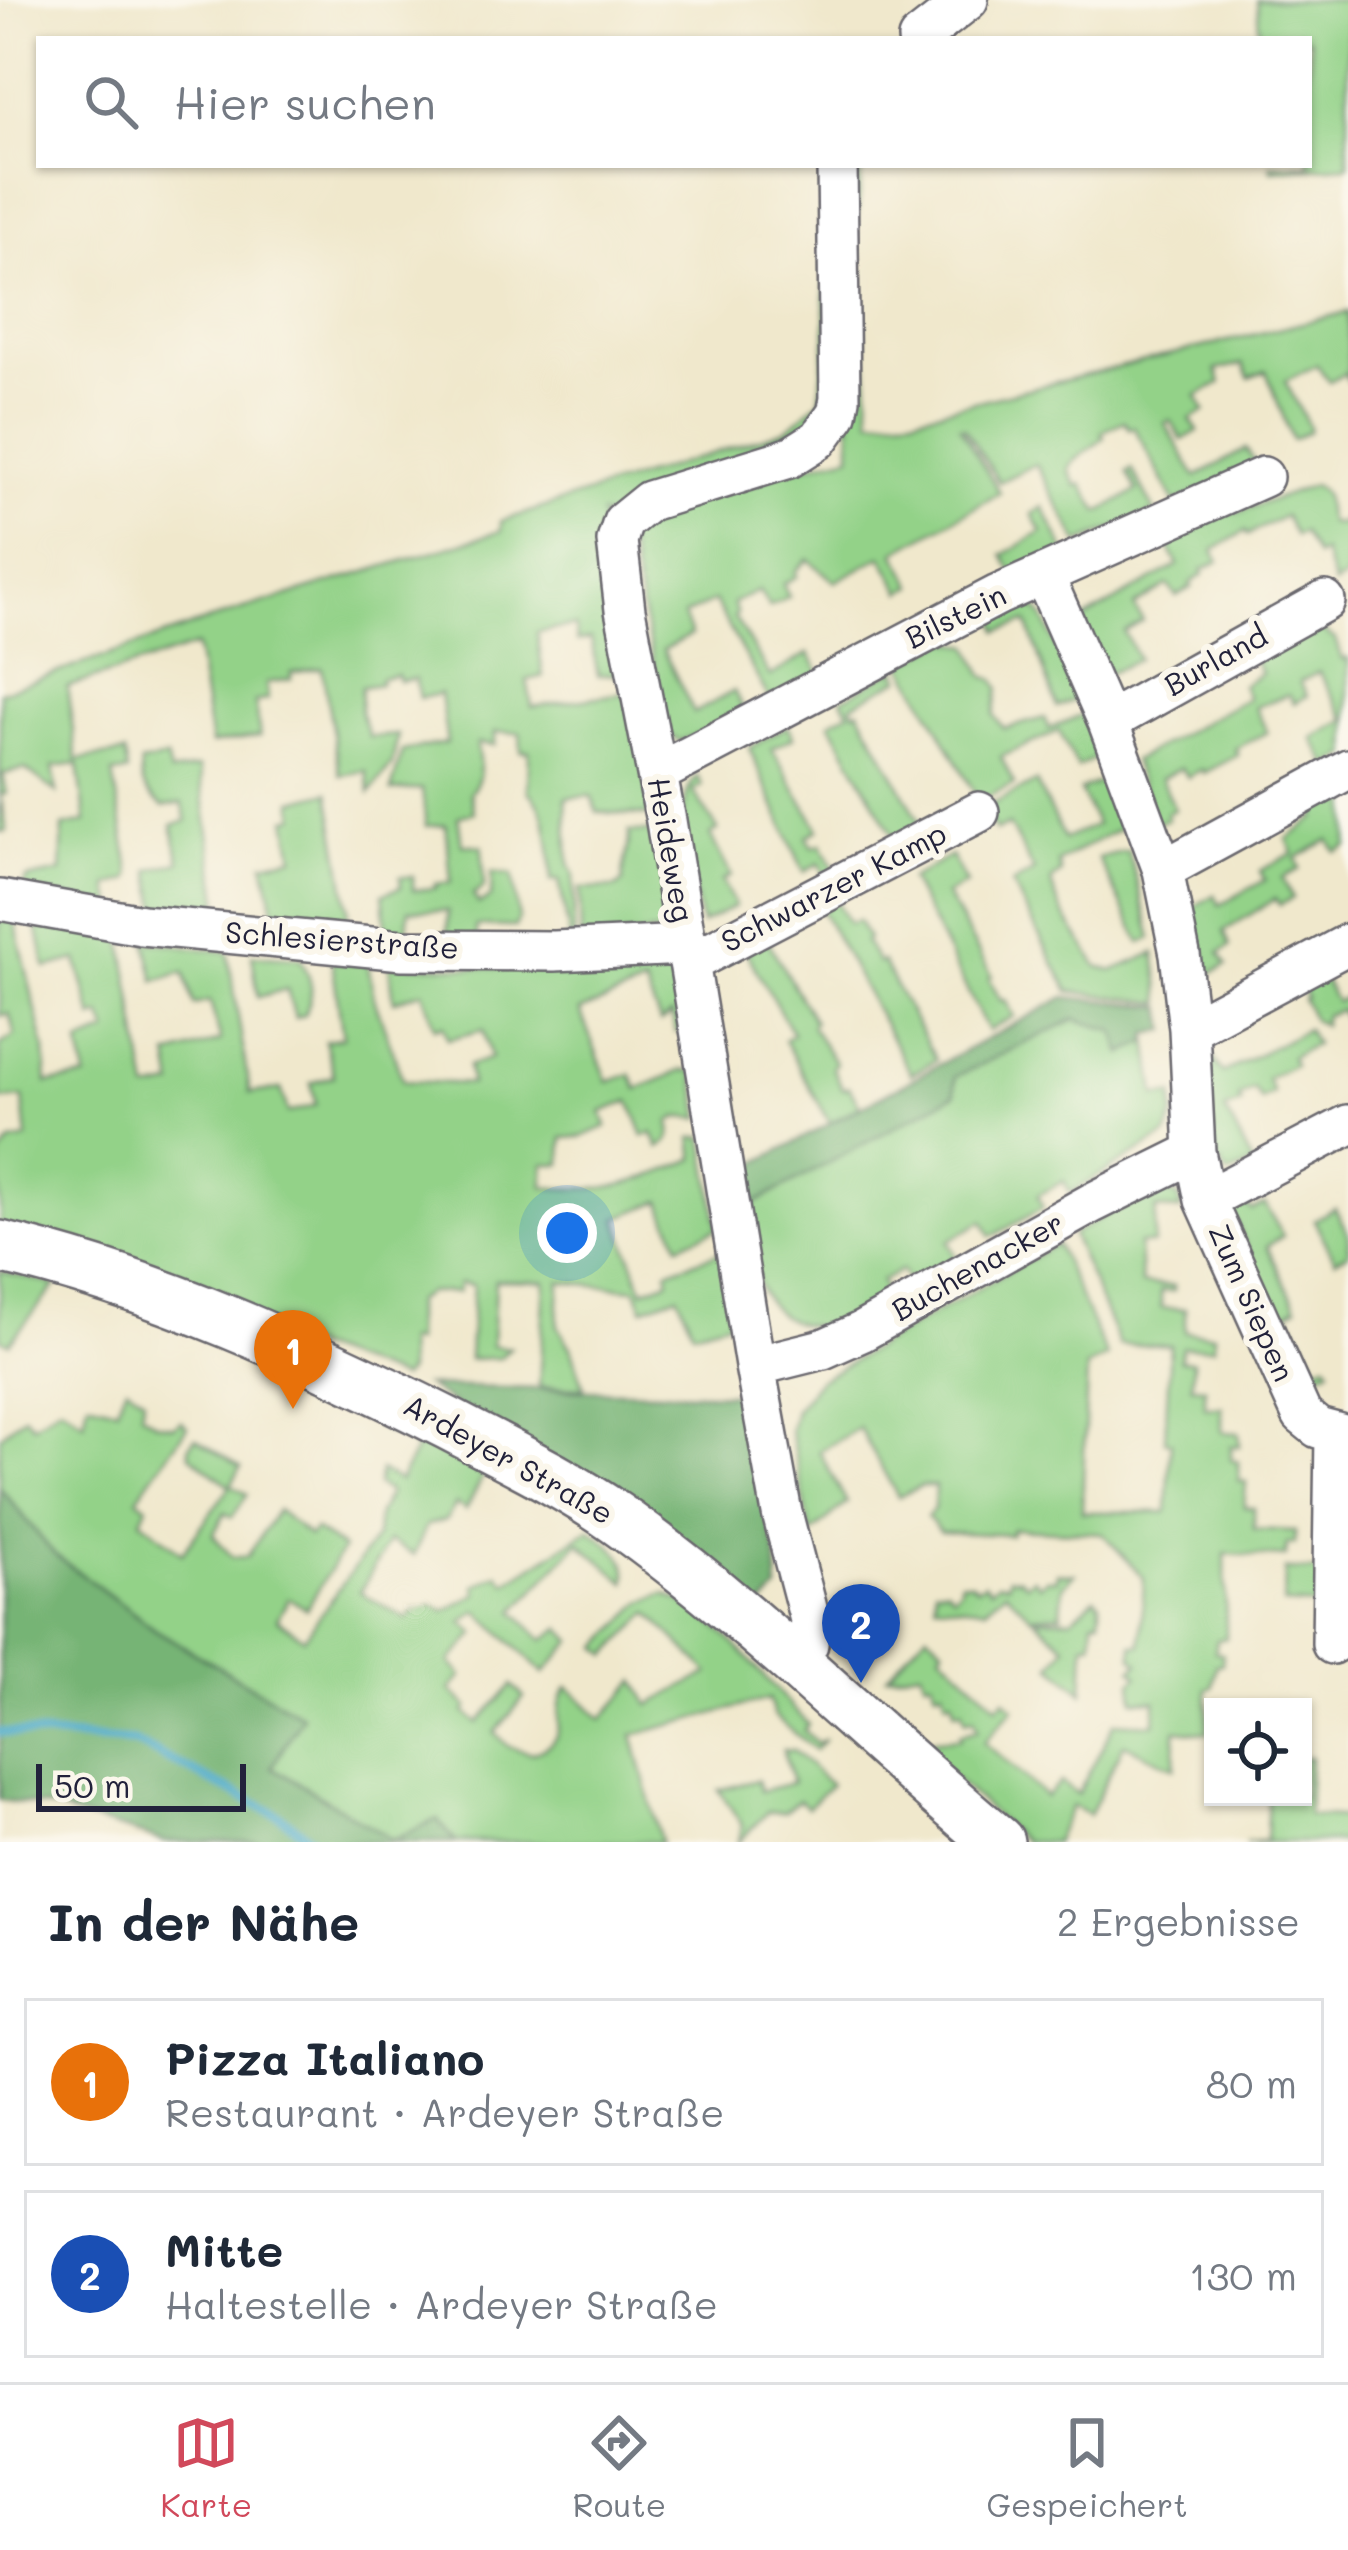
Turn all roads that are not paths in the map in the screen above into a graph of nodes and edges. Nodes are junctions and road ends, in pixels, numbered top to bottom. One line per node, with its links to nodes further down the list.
1 (968, 0): 2 (street)
2 (922, 36)
3 (837, 168): 9 (street, Heideweg)
4 (1263, 477): 5 (street, Bilstein)
5 (1044, 577): 7 (street); 9 (street, Bilstein)
6 (1325, 601): 7 (street, Burland)
7 (1108, 722): 11 (street)
8 (1348, 769): 11 (street)
9 (658, 773): 14 (street, Heideweg)
10 (979, 812): 14 (street, Schwarzer Kamp)
11 (1163, 870): 15 (street)
12 (0, 900): 14 (street, Schlesierstraße)
13 (1348, 944): 15 (street)
14 (687, 954): 20 (street, Heideweg)
15 (1190, 1030): 17 (street)
16 (1348, 1125): 18 (street)
17 (1195, 1152): 18 (street, Zum Siepen); 20 (street, Buchenacker)
18 (1205, 1200): 21 (street, Zum Siepen)
19 (0, 1247): 23 (main road, Ardeyer Straße)
20 (755, 1366): 23 (street, Heideweg)
21 (1341, 1434): 22 (street, Zum Siepen)
22 (1333, 1644)
23 (796, 1663): 24 (main road, Ardeyer Straße)
24 (998, 1842)

